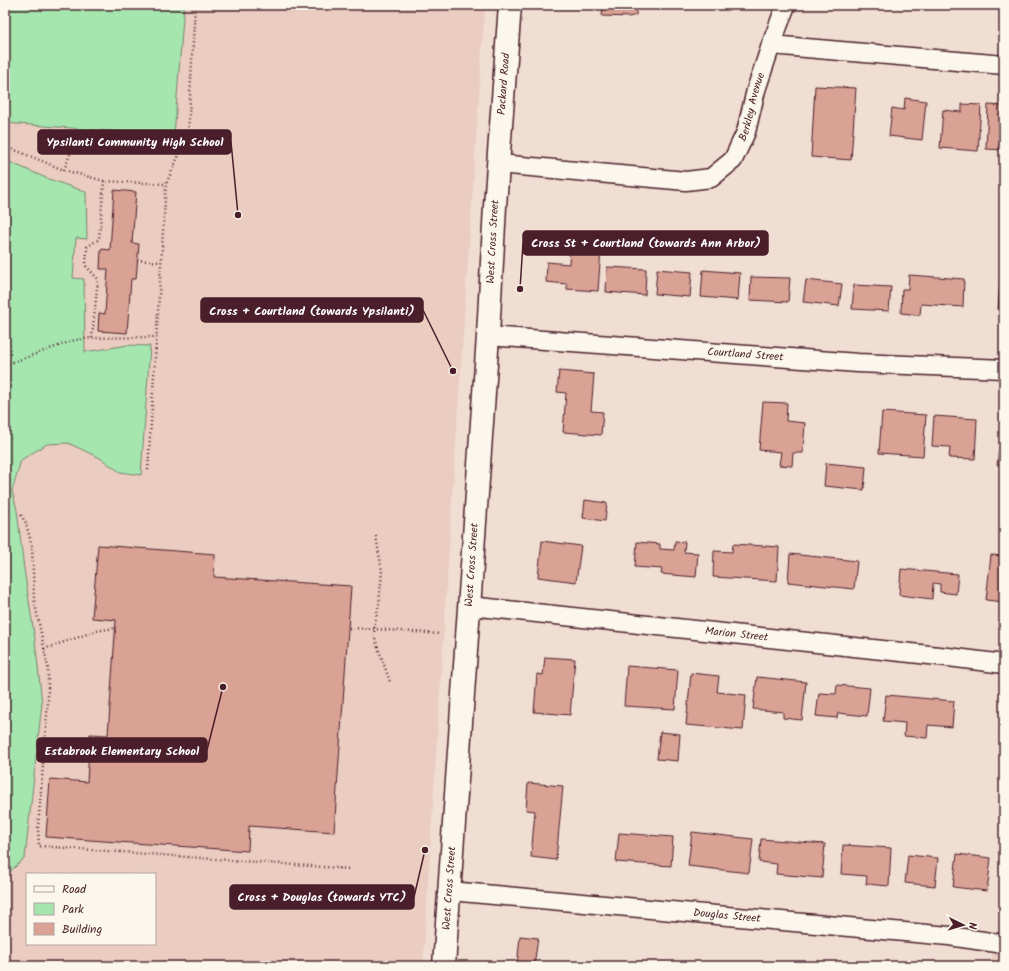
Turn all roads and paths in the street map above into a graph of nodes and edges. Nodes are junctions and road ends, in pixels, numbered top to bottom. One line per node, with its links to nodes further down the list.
1 (195, 5): 11 (path)
2 (510, 5): 8 (main road, Packard Road)
3 (786, 5): 4 (street, Berkley Avenue)
4 (771, 45): 5 (street); 8 (street, Berkley Avenue)
5 (1004, 65)
6 (69, 128): 9 (path)
7 (5, 146): 9 (path)
8 (499, 164): 14 (main road, West Cross Street)
9 (64, 170): 10 (path)
10 (104, 181): 11 (path); 16 (path)
11 (166, 184): 13 (path)
12 (137, 260): 13 (path)
13 (161, 262): 15 (path)
14 (488, 336): 18 (street, Courtland Street); 22 (main road, West Cross Street)
15 (156, 337): 16 (path); 19 (path)
16 (92, 338): 17 (path)
17 (5, 365)
18 (1004, 368)
19 (148, 470)
20 (21, 515): 27 (path)
21 (376, 536): 25 (path)
22 (470, 606): 28 (street, Marion Street); 31 (main road, West Cross Street)
23 (115, 628): 27 (path)
24 (349, 628): 25 (path)
25 (375, 629): 26 (path); 29 (path)
26 (440, 634)
27 (44, 649): 30 (path)
28 (1004, 664)
29 (390, 682)
30 (351, 869)
31 (450, 891): 32 (street, Douglas Street); 33 (main road, West Cross Street)
32 (1004, 944)
33 (444, 966)

